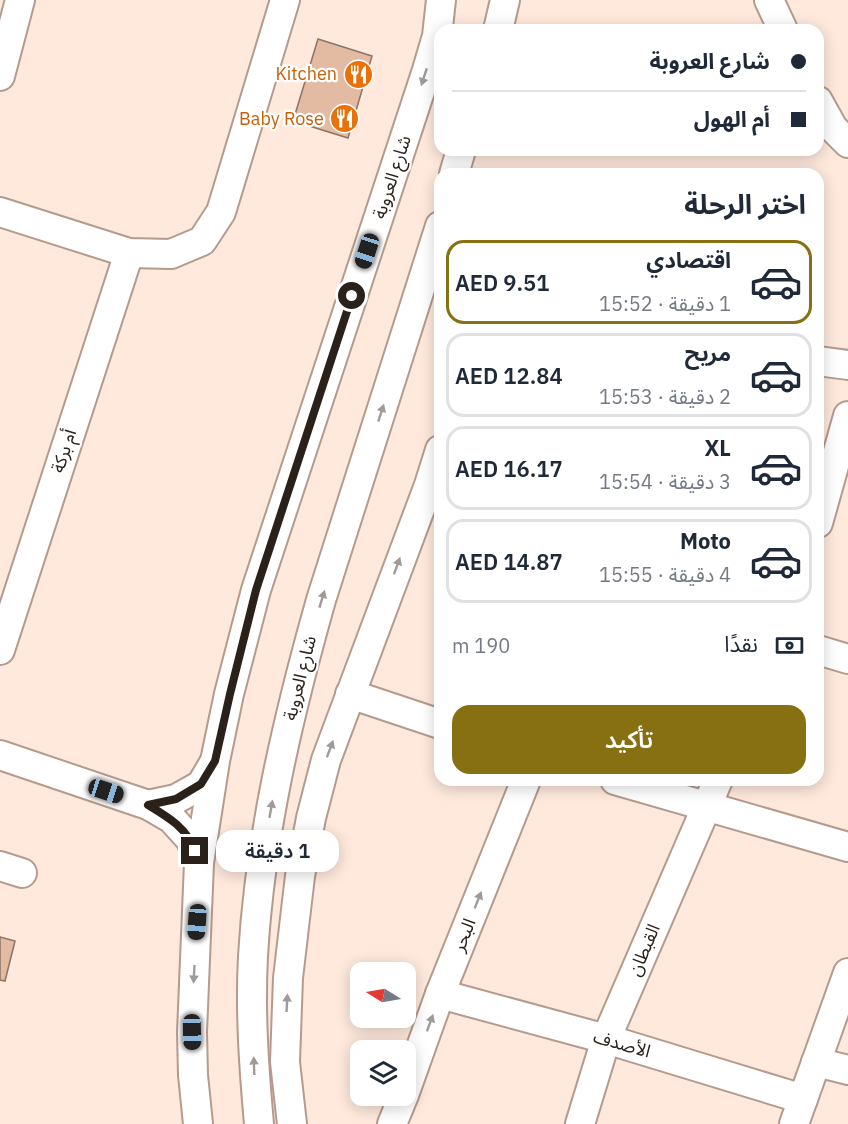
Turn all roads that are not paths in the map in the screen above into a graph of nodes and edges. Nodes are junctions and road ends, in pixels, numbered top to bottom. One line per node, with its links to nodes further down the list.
1 (20, 0): 10 (street)
2 (285, 0): 15 (street)
3 (441, 0): 6 (street, شارع العروبة, one-way to 6)
4 (505, 0): 7 (street)
5 (769, 0): 8 (street)
6 (438, 24)
7 (499, 24)
8 (780, 24)
9 (434, 46): 27 (street, شارع العروبة, one-way to 27)
10 (0, 76)
11 (824, 112): 12 (street)
12 (848, 143)
13 (0, 212): 15 (street)
14 (434, 243): 44 (street, شارع العروبة, one-way to 14)
15 (129, 253): 21 (street, أم بركة)
16 (824, 362): 17 (street)
17 (848, 365)
18 (848, 416): 20 (street)
19 (434, 469): 24 (street, one-way to 19)
20 (824, 502)
21 (0, 650)
22 (824, 652): 23 (street)
23 (848, 658)
24 (350, 694): 25 (street); 45 (street, one-way to 24)
25 (434, 722)
26 (0, 755): 31 (street)
27 (215, 761): 31 (street); 34 (street, شارع العروبة)
28 (524, 786): 36 (street, البحر, one-way to 28)
29 (635, 786): 32 (street)
30 (715, 786): 32 (street, القبطان)
31 (148, 805): 34 (street)
32 (706, 807): 33 (street); 37 (street, القبطان)
33 (848, 847)
34 (200, 863): 43 (street, شارع العروبة, one-way to 43)
35 (848, 973): 39 (street)
36 (440, 994): 37 (street, الأصدف); 38 (street, البحر, one-way to 36)
37 (606, 1039): 42 (street, الأصدف); 47 (street, القبطان)
38 (416, 1060)
39 (816, 1062): 40 (street); 42 (street)
40 (848, 1070)
41 (399, 1106): 46 (street, البحر)
42 (799, 1111)
43 (198, 1124)
44 (259, 1124)
45 (292, 1124)
46 (392, 1124)
47 (580, 1124)

